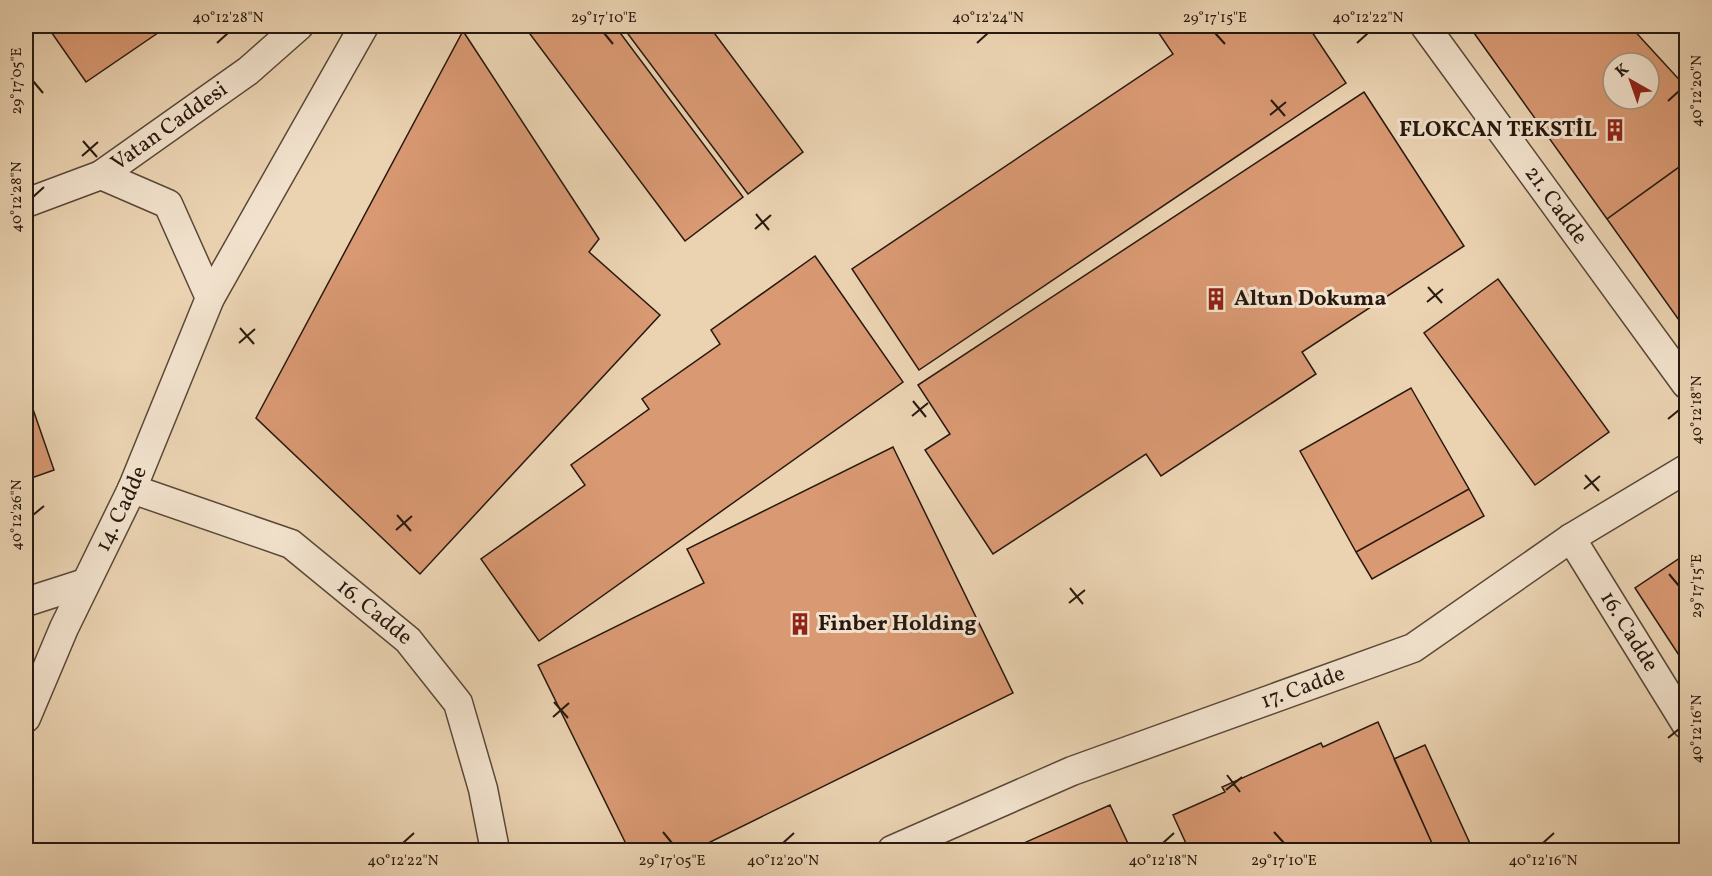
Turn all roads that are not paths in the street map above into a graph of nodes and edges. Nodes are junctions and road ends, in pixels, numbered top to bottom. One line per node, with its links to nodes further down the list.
1 (299, 26): 4 (lane, Vatan Caddesi)
2 (364, 26): 6 (lane, 14. Cadde)
3 (1425, 26): 7 (lane, 21. Cadde)
4 (101, 175): 5 (lane, Vatan Caddesi); 6 (lane)
5 (26, 203)
6 (210, 298): 9 (lane, 14. Cadde)
7 (1686, 384)
8 (1686, 469): 10 (lane, 17. Cadde)
9 (132, 489): 11 (lane, 14. Cadde); 15 (lane, 16. Cadde)
10 (1571, 538): 14 (lane, 16. Cadde); 16 (lane, 17. Cadde)
11 (85, 583): 12 (lane); 13 (lane, 14. Cadde)
12 (26, 602)
13 (26, 718)
14 (1686, 724)
15 (495, 850)
16 (892, 850)

